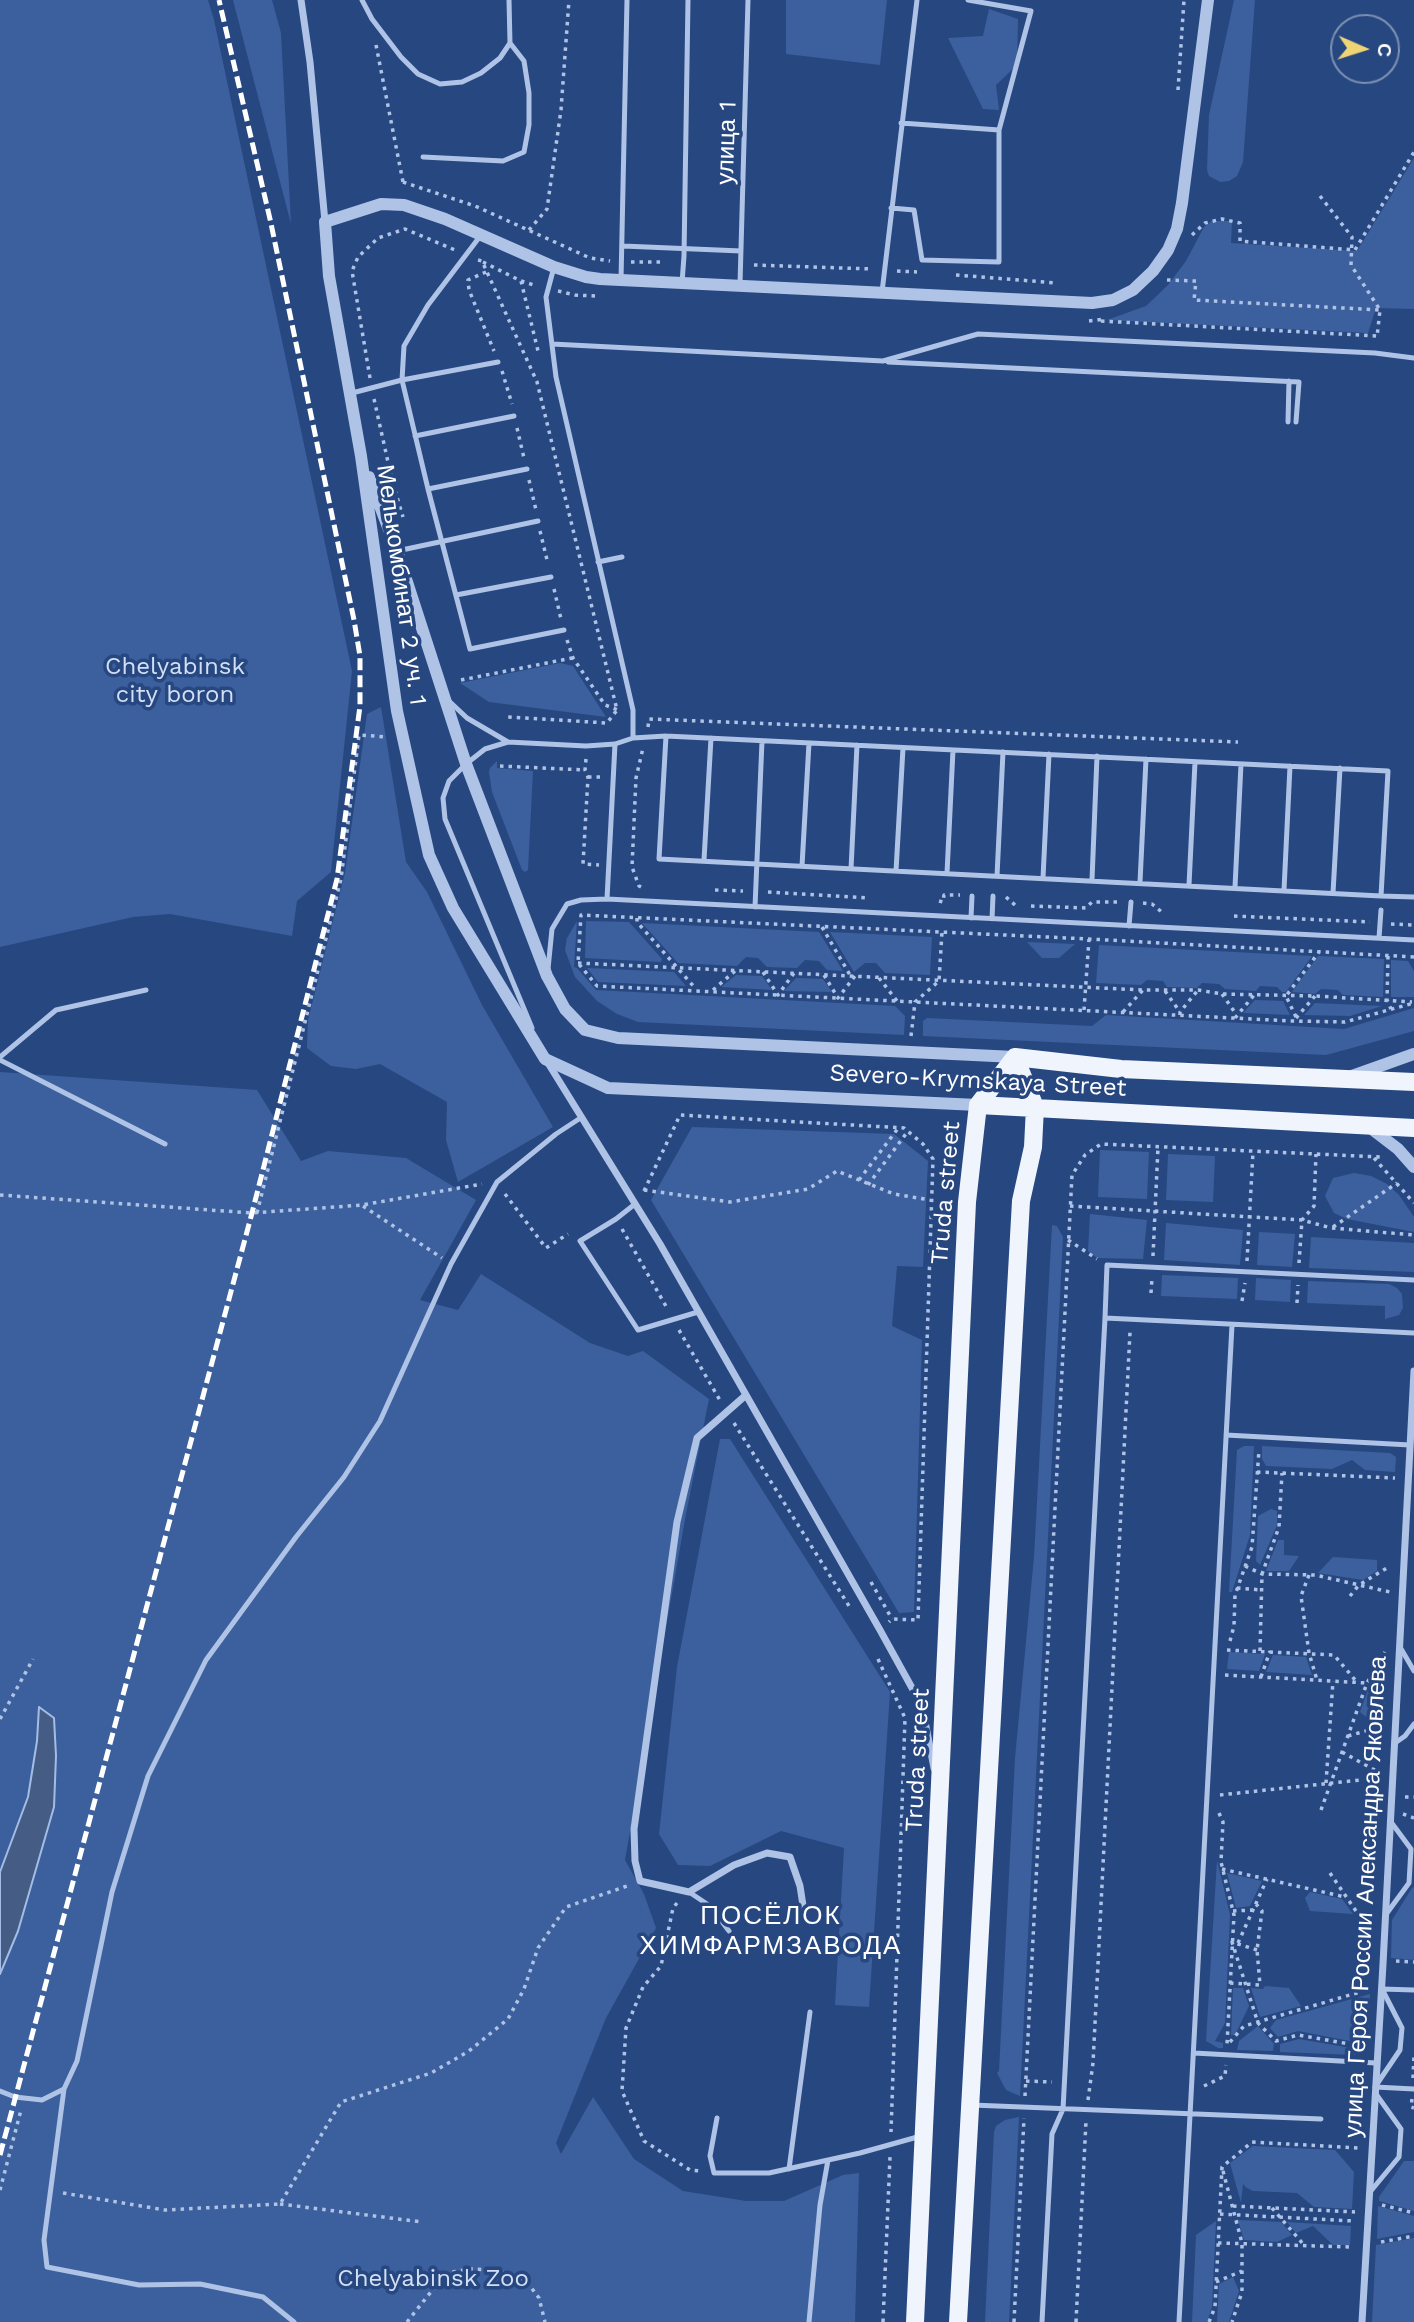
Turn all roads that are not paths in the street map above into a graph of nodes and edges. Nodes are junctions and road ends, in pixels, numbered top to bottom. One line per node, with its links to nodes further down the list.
1 (301, 0): 15 (street)
2 (362, 0): 10 (lane)
3 (509, 0): 10 (lane)
4 (627, 0): 17 (lane)
5 (688, 0): 18 (lane)
6 (748, 0): 19 (lane, улица 1)
7 (916, 0): 11 (lane)
8 (968, 0): 12 (lane)
9 (1208, 0): 24 (street)
10 (509, 43): 13 (lane)
11 (901, 123): 12 (lane); 14 (lane)
12 (999, 130): 14 (lane)
13 (422, 157)
14 (891, 208): 24 (lane)
15 (325, 222): 16 (street); 31 (street)
16 (482, 234): 20 (street); 29 (lane)
17 (623, 246): 18 (lane); 21 (lane)
18 (684, 248): 19 (lane); 22 (lane)
19 (741, 251): 23 (lane, улица 1)
20 (554, 267): 21 (street); 25 (lane)
21 (621, 280): 22 (street)
22 (682, 283): 23 (street)
23 (740, 286): 24 (street)
24 (882, 293)
25 (552, 344): 27 (lane); 43 (lane)
26 (1414, 358): 27 (lane)
27 (883, 361): 30 (lane)
28 (498, 362): 29 (lane)
29 (402, 380): 31 (lane); 35 (lane)
30 (1289, 381): 33 (lane); 34 (lane)
31 (349, 393): 36 (street)
32 (514, 416): 35 (lane)
33 (1287, 422)
34 (1296, 422)
35 (415, 436): 38 (lane)
36 (361, 456): 41 (street, Мелькомбинат 2 уч. 1); 100 (street, Мелькомбинат 2 уч. 1)
37 (527, 469): 38 (lane)
38 (428, 489): 40 (lane)
39 (538, 521): 40 (lane)
40 (441, 541): 41 (lane); 45 (lane)
41 (397, 551): 47 (street, Мелькомбинат 2 уч. 1)
42 (622, 557): 43 (lane)
43 (598, 562): 49 (lane)
44 (551, 577): 45 (lane)
45 (456, 595): 46 (lane)
46 (564, 630)
47 (445, 698): 52 (lane); 63 (street, Мелькомбинат 2 уч. 1)
48 (666, 736): 49 (lane); 50 (lane); 67 (lane)
49 (633, 738): 54 (lane)
50 (711, 738): 51 (lane); 67 (lane)
51 (762, 741): 53 (lane); 68 (lane)
52 (508, 742): 54 (lane); 63 (lane)
53 (809, 743): 55 (lane); 69 (lane)
54 (615, 744): 85 (lane)
55 (857, 745): 56 (lane); 70 (lane)
56 (903, 748): 57 (lane); 71 (lane)
57 (953, 750): 58 (lane); 72 (lane)
58 (1003, 752): 59 (lane); 73 (lane)
59 (1049, 754): 60 (lane); 74 (lane)
60 (1097, 756): 61 (lane); 75 (lane)
61 (1146, 759): 62 (lane); 76 (lane)
62 (1195, 762): 64 (lane); 77 (lane)
63 (466, 764): 94 (street, Мелькомбинат 2 уч. 1); 100 (lane)
64 (1241, 764): 65 (lane); 78 (lane)
65 (1290, 766): 66 (lane); 79 (lane)
66 (1340, 768): 80 (lane); 81 (lane)
67 (704, 860): 68 (lane)
68 (756, 863): 69 (lane); 87 (lane)
69 (802, 866): 70 (lane)
70 (851, 869): 71 (lane)
71 (896, 871): 72 (lane)
72 (947, 873): 73 (lane)
73 (997, 876): 74 (lane)
74 (1043, 878): 75 (lane)
75 (1092, 880): 76 (lane)
76 (1140, 881): 77 (lane)
77 (1189, 885): 78 (lane)
78 (1235, 887): 79 (lane)
79 (1283, 890): 80 (lane)
80 (1333, 893): 81 (lane)
81 (1381, 895): 84 (lane)
82 (972, 896): 89 (lane)
83 (993, 896): 90 (lane)
84 (1414, 897)
85 (607, 899): 87 (lane); 94 (lane)
86 (1131, 902): 91 (lane)
87 (755, 907): 89 (lane)
88 (1381, 910): 92 (lane)
89 (971, 918): 90 (lane)
90 (992, 919): 91 (lane)
91 (1129, 926): 92 (lane)
92 (1379, 938): 93 (lane)
93 (1414, 940)
94 (547, 976): 96 (street, Мелькомбинат 2 уч. 1)
95 (146, 990): 99 (lane)
96 (565, 1009): 98 (street, Severo-Krymskaya Street)
97 (1414, 1054): 101 (street)
98 (1015, 1057): 101 (main road, Severo-Krymskaya Street); 103 (main road, Truda street); 104 (main road)
99 (0, 1059): 108 (lane)
100 (545, 1059): 103 (street, Severo-Krymskaya Street); 105 (street)
101 (1344, 1079): 102 (main road, Severo-Krymskaya Street)
102 (1414, 1082)
103 (978, 1105): 104 (main road, Severo-Krymskaya Street); 124 (main road, Truda street)
104 (1035, 1107): 106 (main road, Severo-Krymskaya Street); 139 (main road)
105 (582, 1117): 110 (street); 135 (lane)
106 (1367, 1126): 107 (main road, Severo-Krymskaya Street); 109 (street)
107 (1414, 1128)
108 (165, 1144)
109 (1411, 1164)
110 (635, 1203): 112 (street); 112 (lane)
111 (1414, 1280): 113 (lane)
112 (698, 1312): 117 (street)
113 (1105, 1318): 114 (lane); 140 (lane)
114 (1232, 1325): 115 (lane); 118 (lane)
115 (1414, 1333)
116 (1414, 1371): 119 (street, улица Героя России Александра Яковлева)
117 (746, 1395): 124 (street); 126 (street)
118 (1226, 1435): 119 (lane); 133 (lane)
119 (1409, 1445): 120 (street, улица Героя России Александра Яковлева)
120 (1400, 1647): 121 (lane); 123 (street, улица Героя России Александра Яковлева)
121 (1414, 1671)
122 (1414, 1724): 123 (lane)
123 (1395, 1743): 125 (street, улица Героя России Александра Яковлева)
124 (940, 1803): 144 (main road, Truda street)
125 (1391, 1822): 128 (street, улица Героя России Александра Яковлева); 128 (lane)
126 (690, 1892): 127 (street); 129 (lane)
127 (804, 1912)
128 (1386, 1914): 130 (street, улица Героя России Александра Яковлева)
129 (729, 1931)
130 (1382, 1989): 131 (lane); 134 (street, улица Героя России Александра Яковлева); 136 (lane)
131 (1414, 1990)
132 (810, 2012): 146 (lane)
133 (1194, 2053): 134 (lane); 141 (lane)
134 (1377, 2063): 136 (street, улица Героя России Александра Яковлева)
135 (64, 2089): 138 (lane); 148 (lane)
136 (1375, 2089): 137 (lane); 147 (street, улица Героя России Александра Яковлева); 147 (lane)
137 (1414, 2089)
138 (0, 2091)
139 (969, 2105): 140 (lane); 151 (main road)
140 (1063, 2109): 141 (lane); 152 (lane)
141 (1191, 2115): 143 (lane); 153 (lane)
142 (717, 2118): 146 (lane)
143 (1321, 2119)
144 (924, 2135): 145 (lane); 150 (main road, Truda street)
145 (828, 2160): 146 (lane); 149 (lane)
146 (789, 2169)
147 (1368, 2197): 154 (street, улица Героя России Александра Яковлева)
148 (293, 2322)
149 (809, 2322)
150 (915, 2322)
151 (958, 2322)
152 (1042, 2322)
153 (1179, 2322)
154 (1362, 2322)

